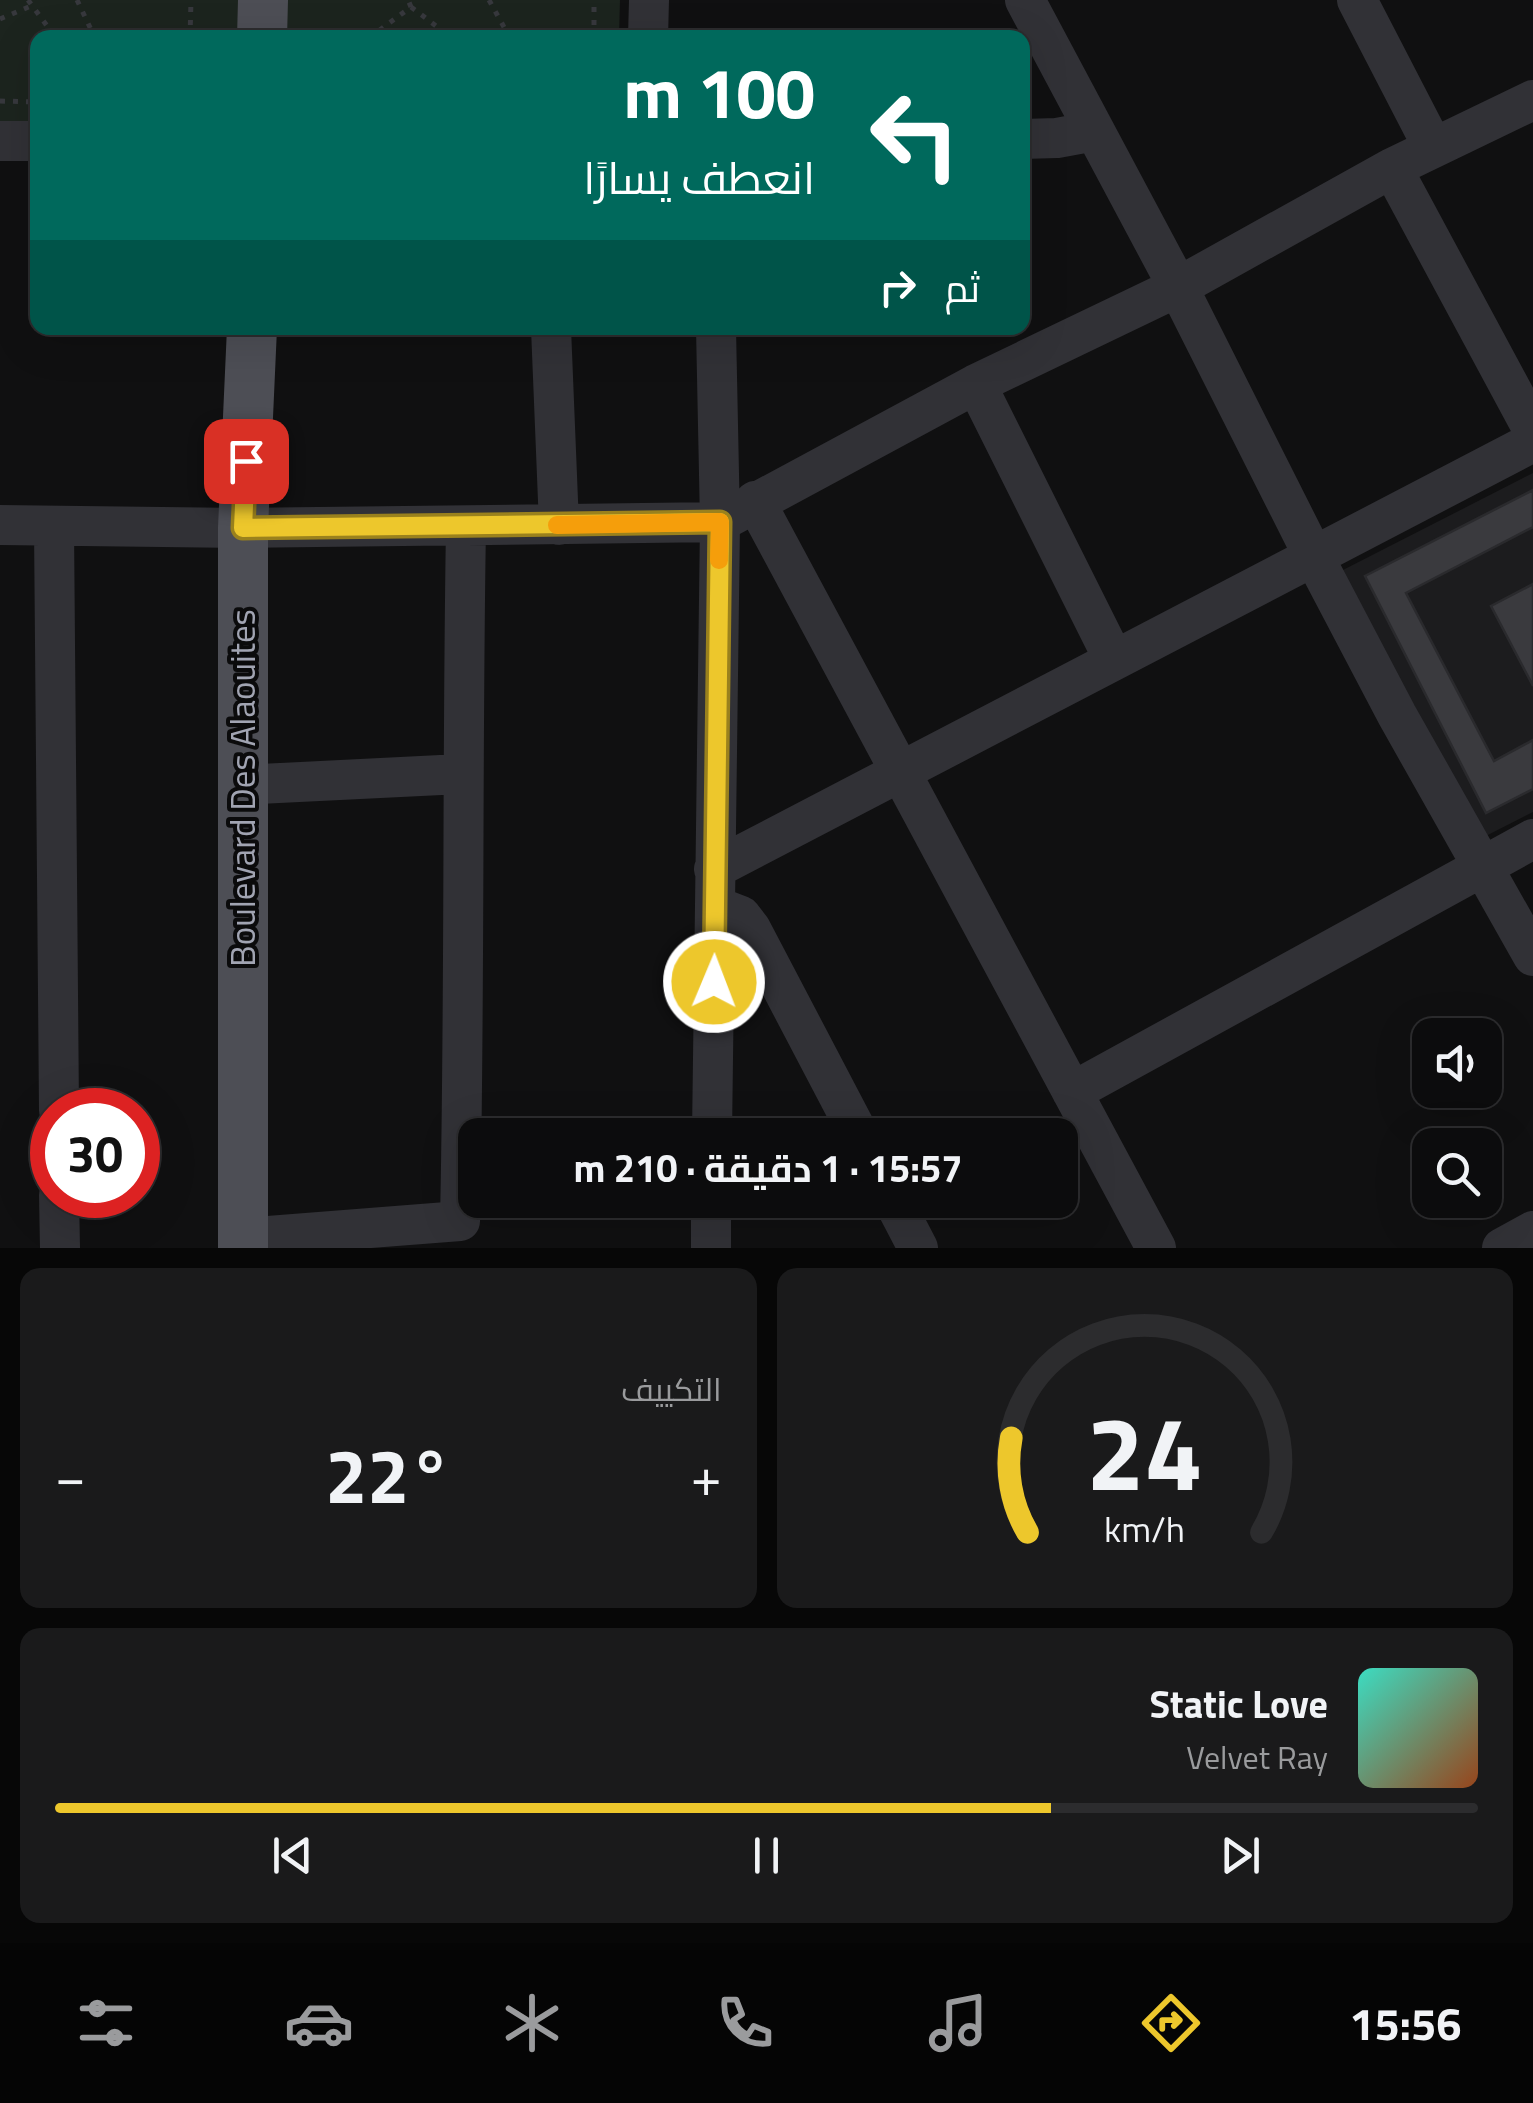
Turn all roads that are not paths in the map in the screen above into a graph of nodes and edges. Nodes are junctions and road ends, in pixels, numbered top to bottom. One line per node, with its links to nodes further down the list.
1 (263, 0): 5 (main road)
2 (648, 0): 6 (street)
3 (1025, 0): 8 (street)
4 (1357, 0): 12 (street)
5 (262, 30)
6 (648, 30)
7 (1533, 100): 12 (street)
8 (1094, 131): 9 (street); 14 (street)
9 (1030, 139)
10 (0, 141): 11 (street)
11 (30, 141)
12 (1434, 147): 13 (street)
13 (1392, 168): 14 (street); 19 (street)
14 (1178, 288): 18 (street); 28 (street)
15 (252, 335): 27 (main road, Boulevard Des Alaouites)
16 (552, 335): 23 (street)
17 (716, 335): 22 (street)
18 (976, 384): 21 (street); 29 (street)
19 (1533, 430)
20 (1533, 442): 28 (street)
21 (755, 501): 22 (street); 30 (street)
22 (720, 522): 23 (street); 35 (street)
23 (559, 524): 26 (street)
24 (0, 525): 25 (street)
25 (54, 527): 27 (street); 37 (street)
26 (466, 527): 27 (street); 31 (street)
27 (243, 528): 32 (main road, Boulevard Des Alaouites)
28 (1314, 557): 29 (street); 34 (street)
29 (1114, 660): 30 (street)
30 (901, 772): 35 (street); 38 (street)
31 (461, 774): 32 (street); 45 (street)
32 (241, 785): 46 (main road, Boulevard Des Alaouites)
33 (1533, 839): 34 (street)
34 (1483, 865): 36 (street); 38 (street)
35 (715, 887): 39 (street); 40 (street)
36 (1533, 956)
37 (58, 1088)
38 (1072, 1092): 50 (street)
39 (712, 1118)
40 (850, 1118)
41 (59, 1218): 47 (street)
42 (711, 1218): 48 (street)
43 (902, 1218): 49 (street)
44 (1533, 1231): 51 (street)
45 (460, 1234): 46 (street)
46 (244, 1243)
47 (60, 1248)
48 (710, 1248)
49 (918, 1248)
50 (1156, 1248)
51 (1502, 1248)

